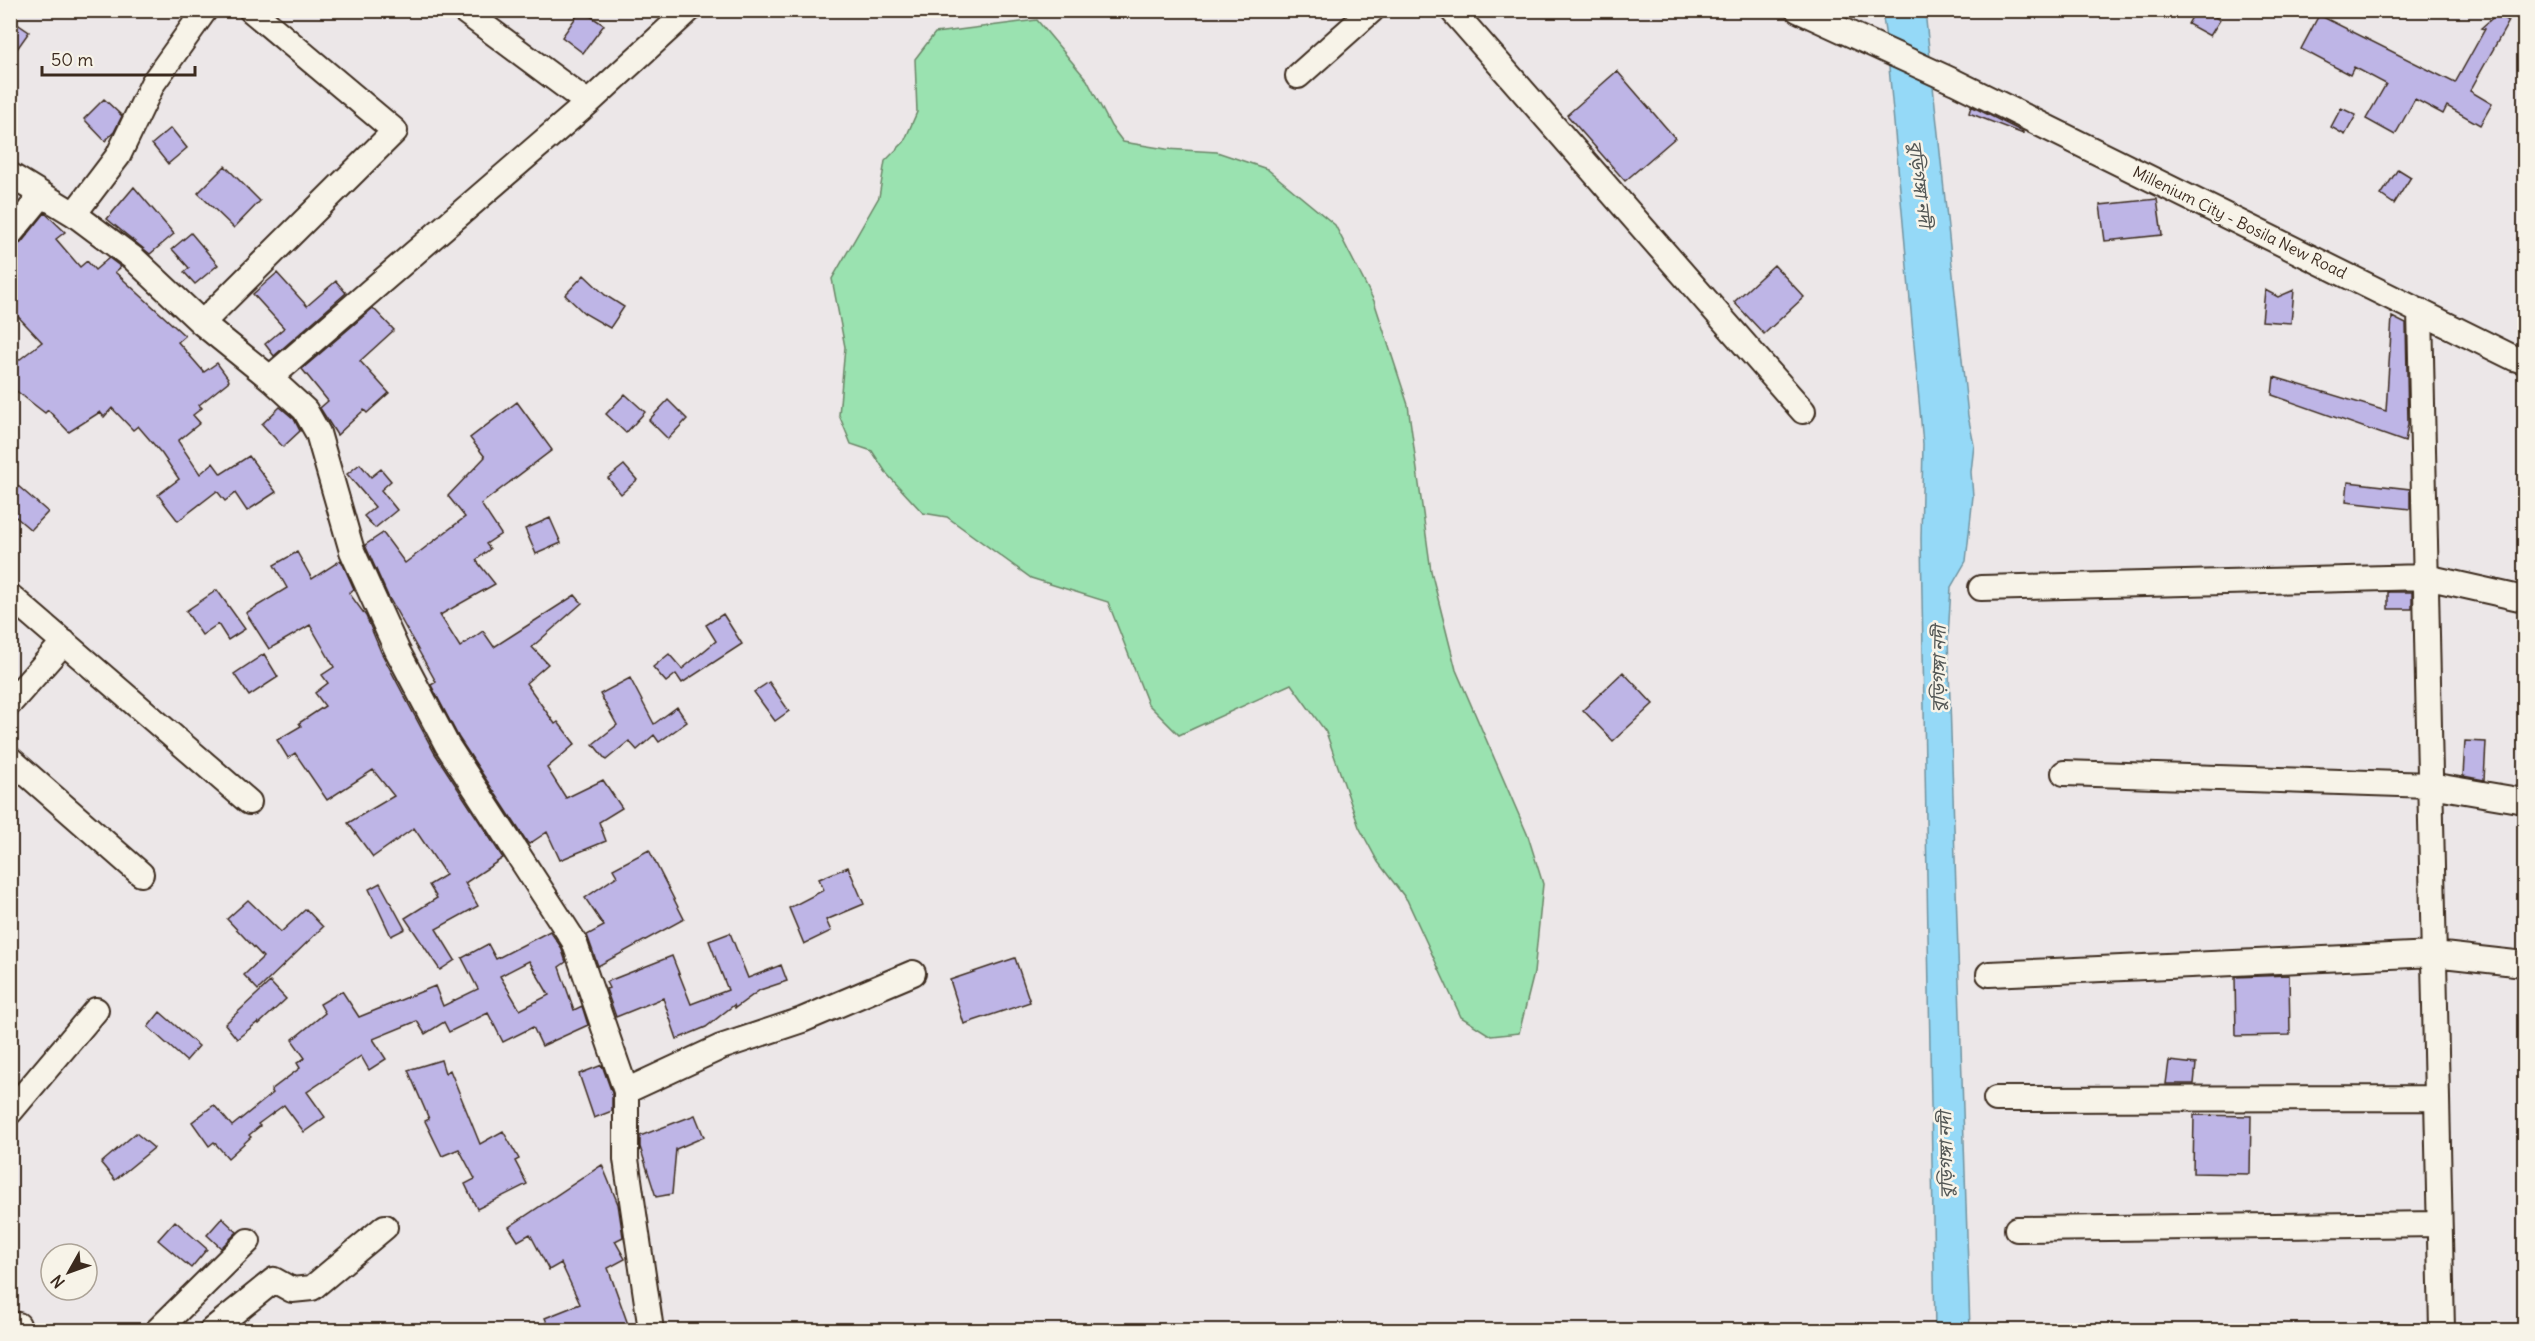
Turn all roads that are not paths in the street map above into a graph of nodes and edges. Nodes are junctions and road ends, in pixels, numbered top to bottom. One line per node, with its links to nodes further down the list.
1 (205, 10): 12 (street)
2 (251, 10): 15 (street)
3 (463, 10): 9 (street)
4 (689, 10): 9 (street)
5 (1372, 10): 8 (street)
6 (1452, 10): 18 (street)
7 (1805, 14): 14 (street, Millenium City - Bosila New Road)
8 (1298, 76)
9 (588, 103): 17 (street)
10 (10, 175): 11 (street)
11 (42, 195): 12 (street); 13 (street)
12 (74, 214): 15 (street)
13 (10, 234)
14 (2420, 311): 16 (street, Millenium City - Bosila New Road); 19 (street)
15 (202, 323): 17 (street)
16 (2524, 361)
17 (270, 378): 36 (street)
18 (1803, 411)
19 (2426, 577): 20 (street); 22 (street); 27 (street)
20 (1981, 588)
21 (10, 596): 23 (street)
22 (2524, 599)
23 (64, 642): 24 (street); 29 (street)
24 (10, 703)
25 (10, 759): 30 (street)
26 (2064, 773): 27 (street)
27 (2430, 785): 28 (street); 31 (street)
28 (2524, 801)
29 (249, 802)
30 (141, 874)
31 (2434, 954): 32 (street); 34 (street); 37 (street)
32 (2524, 964)
33 (913, 973): 36 (street)
34 (1989, 975)
35 (96, 1010): 39 (street)
36 (626, 1091): 46 (street)
37 (2437, 1098): 38 (street); 40 (street)
38 (1996, 1099)
39 (10, 1112)
40 (2439, 1224): 42 (street); 47 (street)
41 (385, 1227): 45 (street)
42 (2017, 1229)
43 (248, 1241): 44 (street)
44 (158, 1330)
45 (212, 1330)
46 (651, 1330)
47 (2442, 1330)

